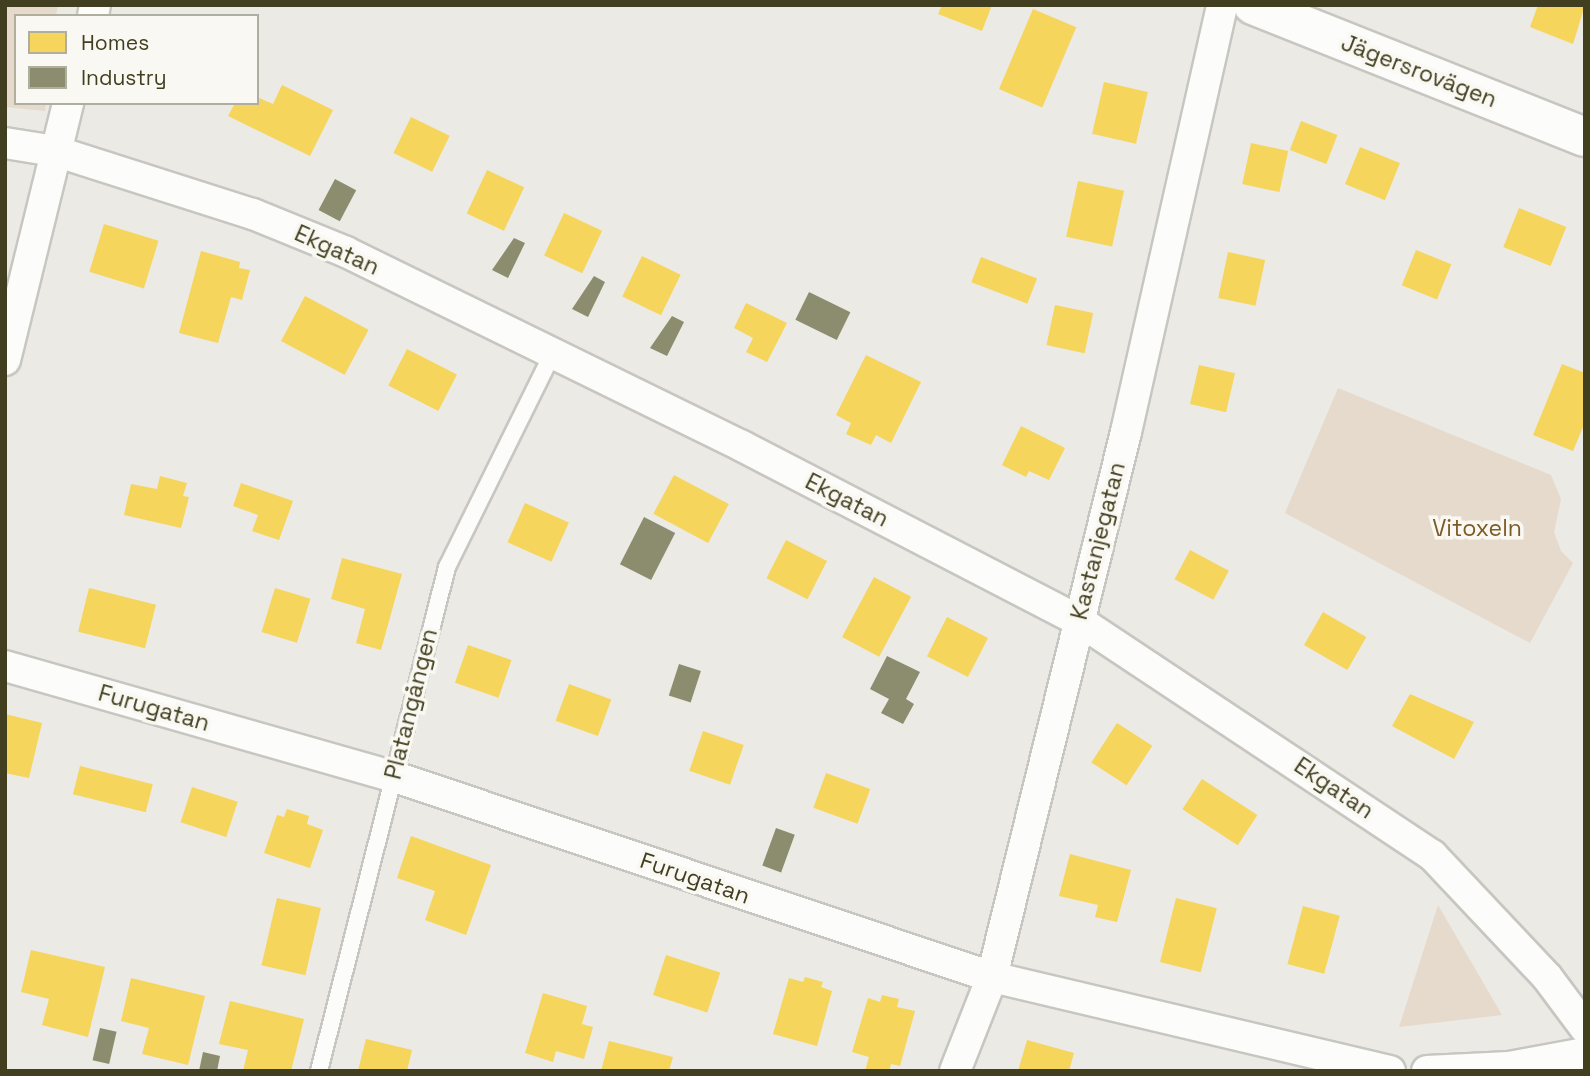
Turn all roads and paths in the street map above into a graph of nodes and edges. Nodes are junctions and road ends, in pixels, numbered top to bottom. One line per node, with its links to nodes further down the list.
1 (1222, 5): 9 (street, Kastanjegatan)
2 (1253, 5): 4 (street, Jägersrovägen)
3 (67, 105): 6 (street)
4 (1585, 137)
5 (5, 143): 6 (street, Ekgatan)
6 (55, 151): 7 (street, Ekgatan); 8 (street)
7 (552, 355): 9 (street, Ekgatan); 11 (lane, Platangången)
8 (5, 360)
9 (1078, 620): 12 (street, Kastanjegatan); 13 (street, Ekgatan)
10 (5, 666): 11 (street, Furugatan)
11 (392, 776): 12 (street, Furugatan); 15 (lane, Platangången)
12 (992, 977): 16 (street, Kastanjegatan); 17 (street, Furugatan)
13 (1585, 1028)
14 (1585, 1053): 18 (street)
15 (319, 1071)
16 (955, 1071)
17 (1390, 1071)
18 (1427, 1071)

